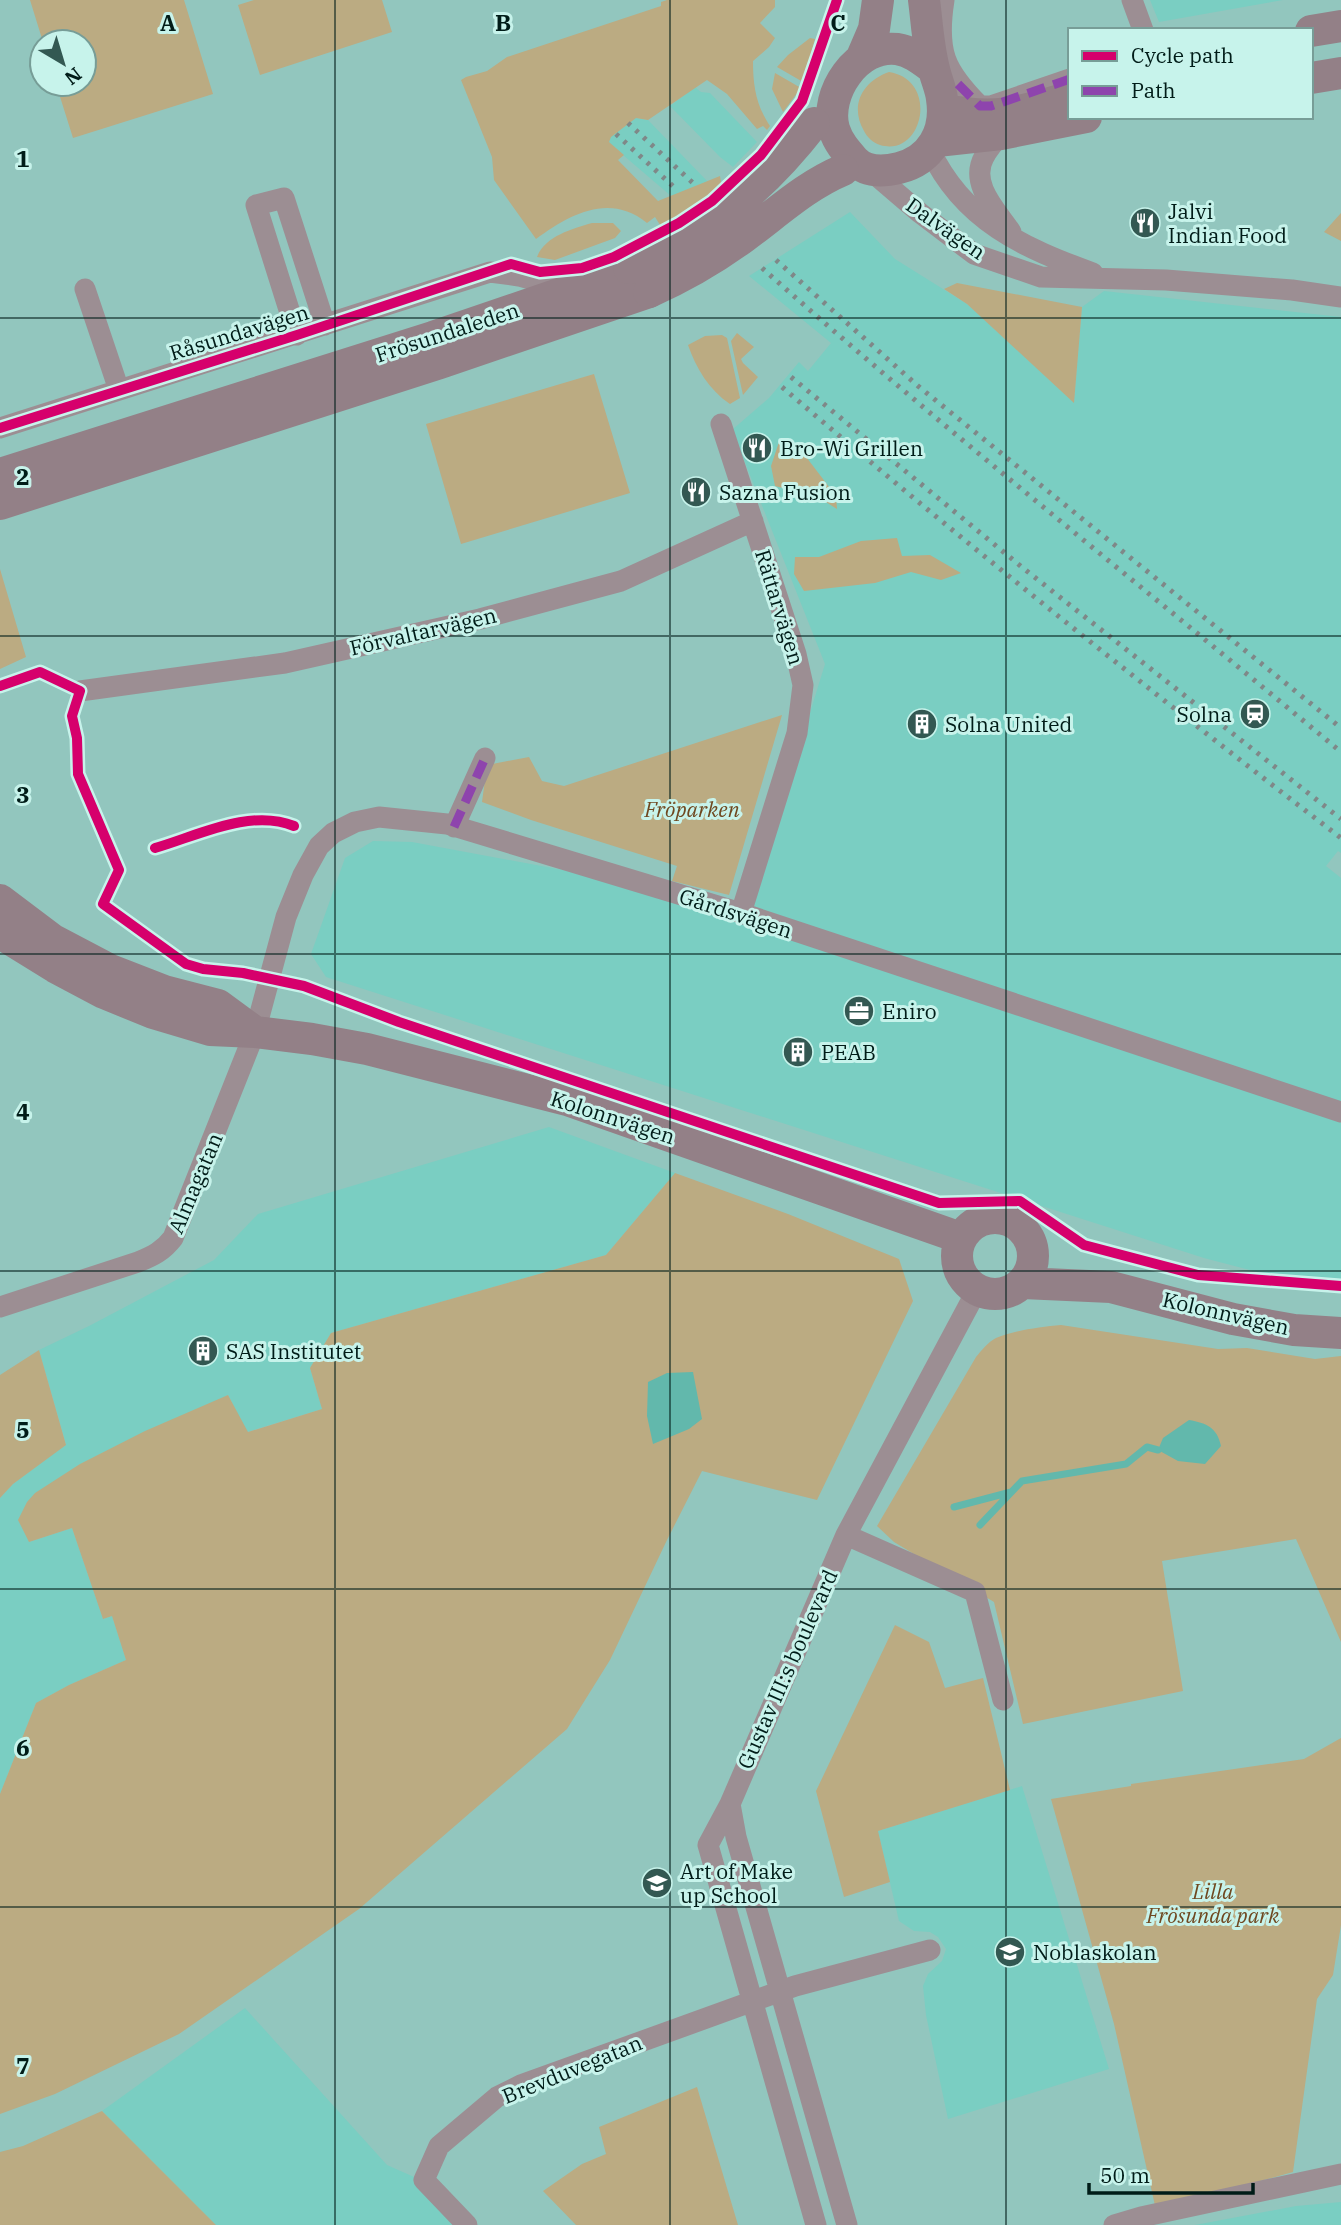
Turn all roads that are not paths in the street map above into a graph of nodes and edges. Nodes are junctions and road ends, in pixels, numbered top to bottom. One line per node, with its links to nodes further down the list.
1 (878, 0): 8 (street)
2 (924, 0): 12 (street)
3 (944, 0): 12 (street)
4 (1132, 0): 6 (street)
5 (1341, 26): 7 (street)
6 (1142, 28)
7 (1313, 31)
8 (862, 57): 12 (street); 13 (street)
9 (1341, 73): 10 (street)
10 (1313, 78)
11 (1068, 80): 12 (street)
12 (945, 87): 14 (street); 17 (street)
13 (837, 93): 18 (street); 22 (street, Frösundaleden, bridge)
14 (1068, 98)
15 (1076, 119): 16 (street)
16 (1001, 134): 17 (street); 19 (street)
17 (933, 146): 18 (street); 19 (street, Dalvägen)
18 (858, 168): 20 (street, Dalvägen); 30 (street, Frösundaleden, bridge)
19 (1018, 242): 20 (street, Dalvägen)
20 (1112, 279): 23 (street, Dalvägen)
21 (85, 289): 26 (street)
22 (569, 290): 24 (street, Råsundavägen); 29 (street, Frösundaleden)
23 (1341, 297)
24 (325, 325): 25 (street, Råsundavägen); 25 (street)
25 (297, 335): 26 (street, Råsundavägen)
26 (119, 390): 28 (street, Råsundavägen)
27 (721, 424): 31 (street, Rättarvägen)
28 (0, 428)
29 (0, 474)
30 (0, 504)
31 (753, 521): 32 (street, Förvaltarvägen); 36 (street, Rättarvägen)
32 (80, 691)
33 (485, 758): 34 (street)
34 (454, 827): 36 (street, Gårdsvägen); 38 (street, Gårdsvägen)
35 (0, 900): 38 (street, Kolonnvägen)
36 (741, 914): 39 (street, Gårdsvägen)
37 (0, 933): 38 (street, Kolonnvägen)
38 (256, 1032): 40 (street, Kolonnvägen); 45 (street, Almagatan)
39 (1341, 1112)
40 (961, 1238): 41 (street); 44 (street)
41 (1032, 1247): 42 (street); 43 (street, Kolonnvägen)
42 (1023, 1283): 43 (street, Kolonnvägen); 44 (street)
43 (1111, 1287): 46 (street, Kolonnvägen)
44 (977, 1290): 47 (street, Gustav III:s boulevard)
45 (0, 1307)
46 (1341, 1333)
47 (846, 1535): 48 (street); 49 (street, Gustav III:s boulevard)
48 (1003, 1700)
49 (730, 1804): 51 (street); 52 (street, Gustav III:s boulevard)
50 (930, 1950): 51 (street)
51 (780, 1992): 52 (street); 57 (street)
52 (752, 2001): 55 (street, Brevduvegatan); 56 (street, Gustav III:s boulevard)
53 (1341, 2174): 54 (street)
54 (1142, 2221): 58 (street)
55 (467, 2225)
56 (816, 2225)
57 (847, 2225)
58 (1114, 2225)

